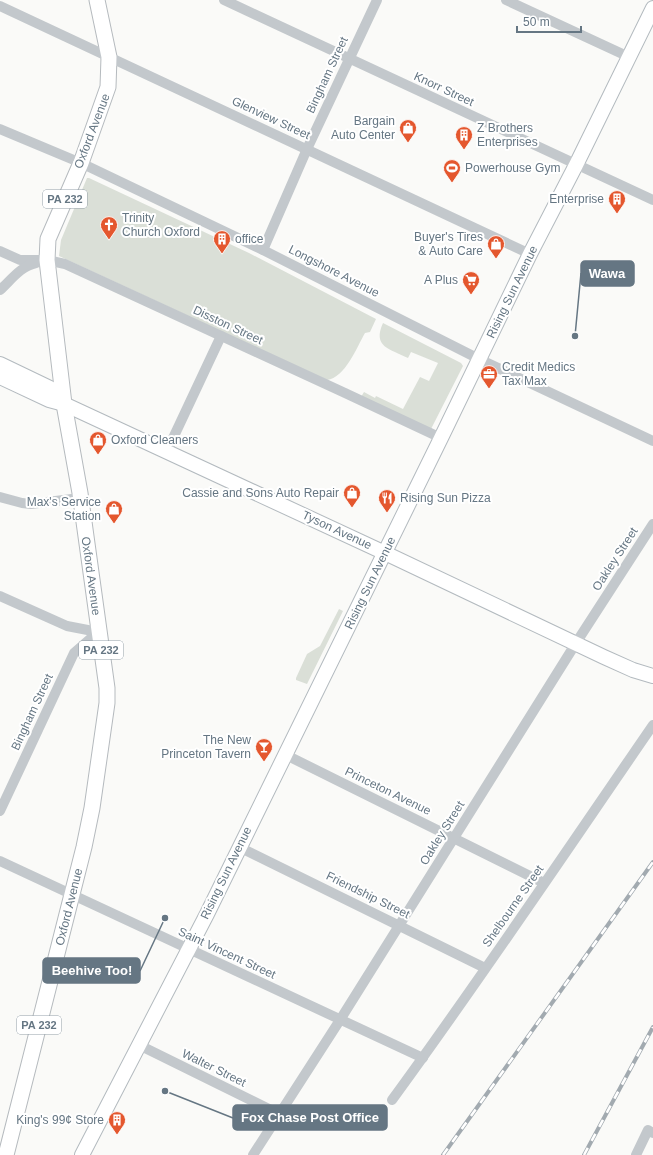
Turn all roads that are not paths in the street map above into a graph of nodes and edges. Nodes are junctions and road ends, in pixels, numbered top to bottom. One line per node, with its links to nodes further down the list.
1 (97, 0): 7 (main road, Oxford Avenue / PA 232)
2 (224, 0): 9 (street, Knorr Street)
3 (377, 0): 9 (street, Bingham Street)
4 (506, 0): 8 (street)
5 (0, 6): 7 (street, Glenview Street)
6 (653, 8): 8 (main road, Rising Sun Avenue)
7 (110, 57): 11 (street, Glenview Street); 12 (main road, Oxford Avenue / PA 232)
8 (629, 57): 13 (main road, Rising Sun Avenue)
9 (349, 59): 11 (street, Bingham Street); 13 (street, Knorr Street)
10 (0, 129): 12 (street, Longshore Avenue)
11 (307, 149): 15 (street, Bingham Street); 17 (street, Glenview Street)
12 (81, 163): 15 (street, Longshore Avenue); 18 (main road, Oxford Avenue / PA 232)
13 (576, 165): 14 (street, Knorr Street); 17 (main road, Rising Sun Avenue)
14 (653, 200)
15 (263, 250): 21 (street, Longshore Avenue)
16 (0, 251): 18 (street, Disston Street)
17 (530, 254): 21 (main road, Rising Sun Avenue)
18 (47, 260): 19 (street); 20 (street, Disston Street); 24 (main road, Oxford Avenue / PA 232)
19 (0, 290)
20 (221, 336): 25 (street, Disston Street); 27 (street)
21 (479, 359): 25 (main road, Rising Sun Avenue); 26 (street, Longshore Avenue)
22 (0, 364): 24 (main road, Tyson Avenue)
23 (0, 377): 24 (main road, Tyson Avenue)
24 (64, 404): 27 (main road, Tyson Avenue); 29 (main road, Oxford Avenue / PA 232)
25 (441, 438): 31 (main road, Rising Sun Avenue)
26 (653, 441)
27 (167, 451): 31 (main road, Tyson Avenue)
28 (0, 497): 29 (street)
29 (80, 498): 33 (main road, Oxford Avenue / PA 232)
30 (653, 524): 34 (street, Oakley Street)
31 (385, 553): 34 (main road, Tyson Avenue); 37 (main road, Rising Sun Avenue)
32 (0, 596): 33 (street)
33 (98, 632): 38 (street, Bingham Street); 43 (main road, Oxford Avenue / PA 232)
34 (576, 643): 35 (main road, Tyson Avenue); 39 (street, Oakley Street)
35 (653, 676)
36 (653, 725): 42 (street, Shelbourne Street)
37 (286, 755): 39 (street, Princeton Avenue); 40 (main road, Rising Sun Avenue)
38 (0, 811)
39 (455, 839): 42 (street, Princeton Avenue); 44 (street, Oakley Street)
40 (239, 847): 44 (street, Friendship Street); 45 (main road, Rising Sun Avenue)
41 (0, 861): 43 (street, Saint Vincent Street)
42 (544, 883): 46 (street, Shelbourne Street)
43 (71, 895): 45 (street, Saint Vincent Street); 53 (main road, Oxford Avenue / PA 232)
44 (399, 925): 46 (street, Friendship Street); 47 (street, Oakley Street)
45 (188, 950): 47 (street, Saint Vincent Street); 48 (main road, Rising Sun Avenue)
46 (485, 968): 49 (street, Shelbourne Street)
47 (340, 1020): 49 (street, Saint Vincent Street); 51 (street, Oakley Street)
48 (139, 1045): 51 (street, Walter Street); 54 (main road, Rising Sun Avenue)
49 (423, 1058): 50 (street, Shelbourne Street)
50 (392, 1100)
51 (279, 1114): 55 (street, Oakley Street)
52 (651, 1132): 56 (street)
53 (6, 1155)
54 (82, 1155)
55 (253, 1155)
56 (636, 1155)

